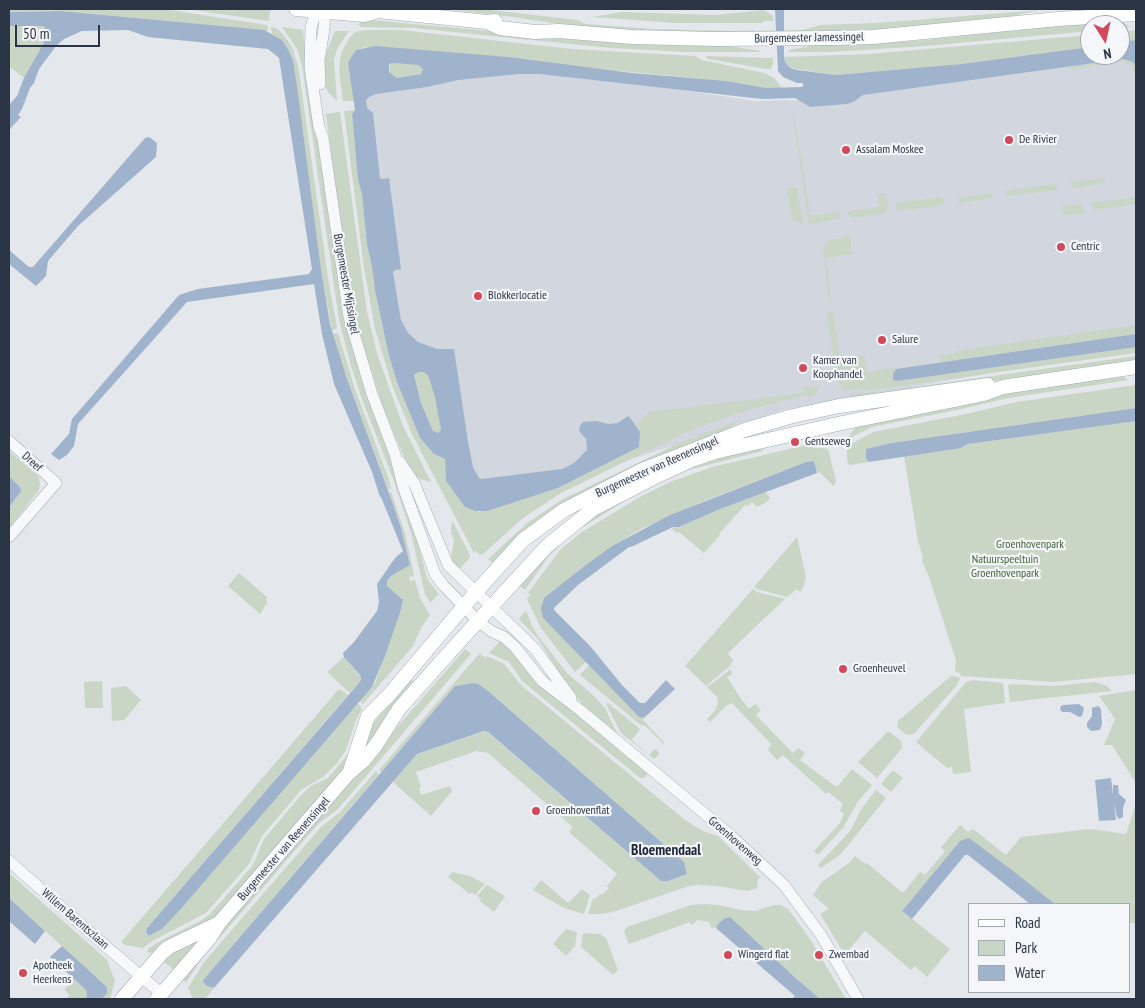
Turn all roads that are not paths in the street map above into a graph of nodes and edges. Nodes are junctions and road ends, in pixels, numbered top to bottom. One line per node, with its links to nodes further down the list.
1 (296, 9): 3 (main road, Burgemeester Jamessingel)
2 (1114, 9): 6 (main road, Burgemeester Jamessingel)
3 (320, 10): 4 (main road, Burgemeester Jamessingel); 10 (street, Burgemeester Mijssingel)
4 (376, 10): 6 (main road, Burgemeester Jamessingel)
5 (1136, 14): 6 (main road, Burgemeester Jamessingel)
6 (1058, 19)
7 (1136, 367): 8 (main road, Burgemeester van Reenensingel)
8 (1003, 386): 12 (main road, Burgemeester van Reenensingel); 14 (main road, Burgemeester van Reenensingel)
9 (9, 441): 11 (street, Dreef)
10 (395, 454): 12 (street, Burgemeester Mijssingel); 13 (street, Burgemeester Mijssingel)
11 (9, 538)
12 (476, 592): 13 (main road, Burgemeester van Reenensingel); 14 (street, Burgemeester Mijssingel)
13 (465, 606): 15 (street, Burgemeester Mijssingel); 17 (main road, Burgemeester van Reenensingel)
14 (492, 607): 15 (main road, Burgemeester van Reenensingel); 16 (street, Groenhovenweg)
15 (478, 621): 16 (street, Groenhovenweg); 17 (main road, Burgemeester van Reenensingel)
16 (580, 710): 23 (street, Groenhovenweg)
17 (348, 774): 19 (main road, Burgemeester van Reenensingel)
18 (9, 861): 20 (street, Willem Barentszlaan)
19 (219, 923): 20 (main road, Burgemeester van Reenensingel); 21 (main road, Burgemeester van Reenensingel)
20 (142, 976): 21 (street, Willem Barentszlaan); 22 (main road, Burgemeester van Reenensingel)
21 (160, 996)
22 (122, 999)
23 (858, 999)

